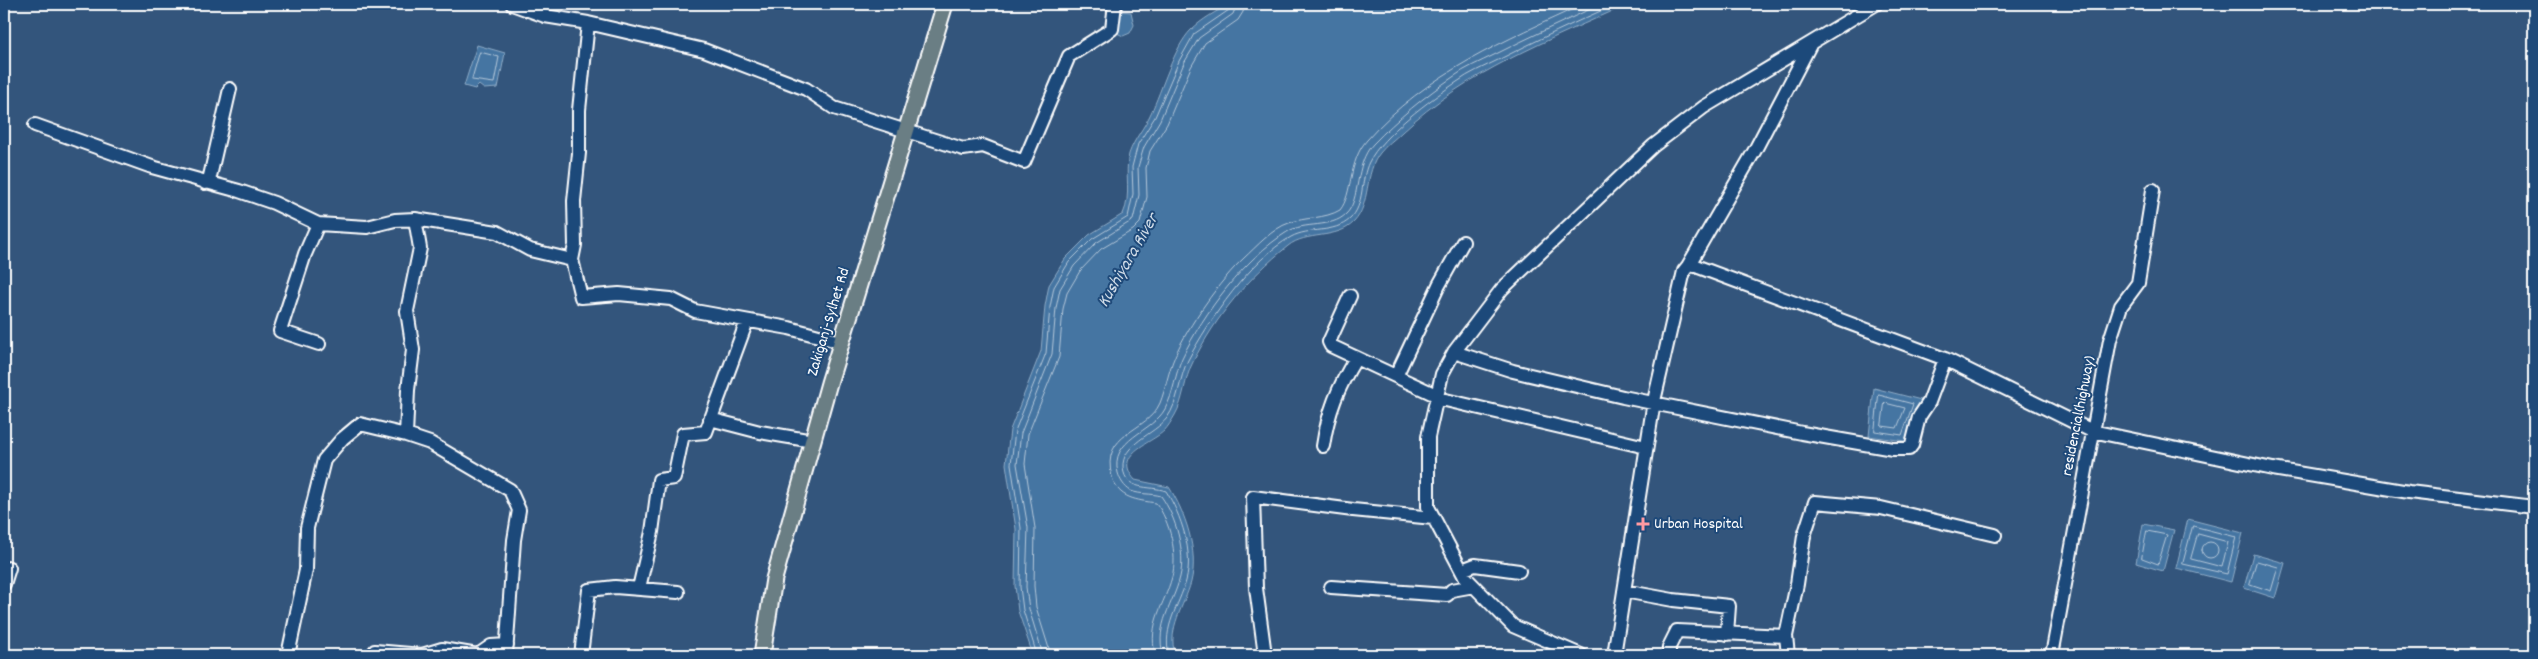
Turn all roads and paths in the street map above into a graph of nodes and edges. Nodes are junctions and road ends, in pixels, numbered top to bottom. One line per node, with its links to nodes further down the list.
1 (512, 4): 5 (street)
2 (945, 4): 9 (main road, Zakiganj-Sylhet Rd)
3 (1115, 4): 9 (street)
4 (1876, 4): 6 (street)
5 (588, 23): 9 (street); 15 (street)
6 (1810, 45): 16 (street); 21 (street)
7 (230, 89): 10 (street)
8 (35, 125): 10 (street)
9 (904, 131): 19 (main road, Zakiganj-Sylhet Rd)
10 (205, 183): 13 (street)
11 (2154, 190): 28 (street, residencial(highway))
12 (415, 218): 13 (street); 15 (street); 29 (street)
13 (318, 224): 20 (street)
14 (1463, 242): 24 (street)
15 (572, 260): 18 (street)
16 (1688, 266): 23 (street); 26 (street)
17 (1350, 296): 22 (street)
18 (747, 321): 19 (street); 27 (street)
19 (841, 342): 30 (main road, Zakiganj-Sylhet Rd)
20 (319, 344)
21 (1454, 352): 25 (street); 26 (street)
22 (1356, 358): 24 (street); 31 (street)
23 (1945, 359): 26 (street); 28 (street)
24 (1396, 376): 25 (street)
25 (1437, 397): 32 (street); 34 (street)
26 (1654, 401): 32 (street)
27 (710, 419): 30 (street); 42 (street)
28 (2092, 432): 33 (street); 57 (street, residencial(highway))
29 (406, 435): 47 (street); 48 (street)
30 (813, 441): 51 (main road, Zakiganj-Sylhet Rd)
31 (1323, 446)
32 (1646, 448): 43 (street)
33 (2534, 507)
34 (1433, 518): 37 (street); 52 (street)
35 (1995, 535): 46 (street)
36 (9, 568): 39 (street)
37 (1462, 570): 38 (street); 40 (street)
38 (1519, 570)
39 (4, 584)
40 (1474, 586): 41 (street); 53 (street)
41 (1331, 587)
42 (639, 588): 44 (street); 50 (street)
43 (1624, 591): 45 (street); 54 (street)
44 (678, 592)
45 (1727, 634): 46 (street); 55 (street)
46 (1786, 636): 56 (street)
47 (506, 650): 49 (street)
48 (288, 655)
49 (374, 655)
50 (582, 655)
51 (762, 655)
52 (1265, 655)
53 (1581, 655)
54 (1614, 655)
55 (1669, 655)
56 (1788, 655)
57 (2052, 655)

